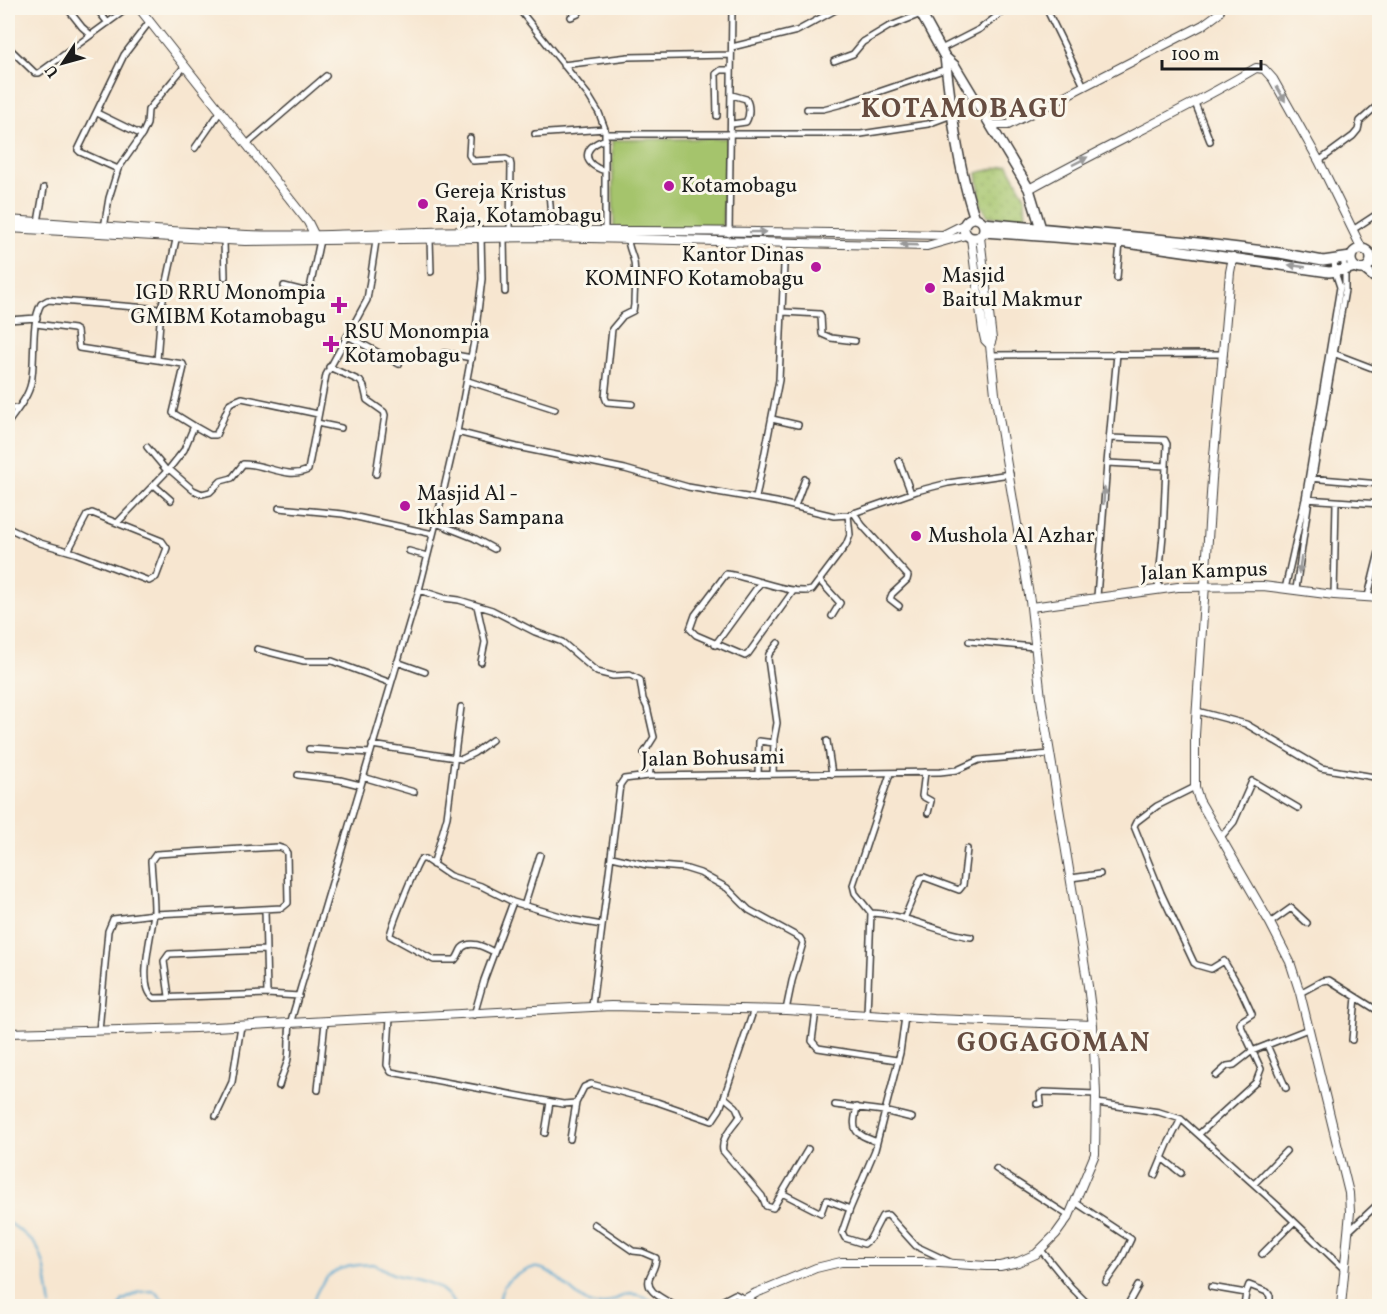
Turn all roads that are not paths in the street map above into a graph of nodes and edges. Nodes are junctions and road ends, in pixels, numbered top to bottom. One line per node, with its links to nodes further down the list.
1 (67, 8): 16 (street)
2 (96, 8): 15 (street)
3 (128, 8): 15 (street)
4 (139, 8): 14 (street)
5 (518, 8): 22 (street)
6 (582, 8): 13 (street)
7 (732, 8): 17 (street)
8 (839, 8): 17 (street)
9 (1008, 8): 19 (street)
10 (1046, 8): 28 (street)
11 (1221, 8): 28 (street)
12 (920, 11): 19 (highway); 21 (street)
13 (571, 17)
14 (150, 21): 23 (street); 35 (street)
15 (108, 23): 16 (street)
16 (91, 35): 18 (street)
17 (732, 46): 20 (street)
18 (8, 47)
19 (943, 53): 24 (highway); 27 (highway)
20 (731, 55): 22 (street); 25 (street)
21 (834, 61)
22 (563, 65): 42 (street)
23 (184, 67): 34 (street); 43 (street)
24 (946, 69): 29 (highway); 33 (street)
25 (731, 70): 30 (street); 37 (street)
26 (326, 76): 48 (street)
27 (964, 83): 29 (highway); 39 (highway)
28 (1084, 86): 40 (street)
29 (947, 87): 36 (highway)
30 (732, 95): 38 (street); 38 (street)
31 (1195, 103): 47 (street); 50 (street, one-way to 50); 54 (street, one-way to 31)
32 (1380, 103): 50 (street)
33 (807, 109)
34 (220, 112): 48 (street); 49 (street)
35 (97, 113): 43 (street); 51 (street)
36 (953, 114): 44 (street); 65 (highway)
37 (717, 116)
38 (732, 124): 44 (street)
39 (991, 125): 40 (street); 46 (highway)
40 (1008, 125): 46 (street)
41 (535, 134): 42 (street)
42 (605, 134): 44 (street); 52 (street); 52 (street)
43 (142, 135): 51 (street)
44 (732, 135): 70 (street)
45 (470, 138): 63 (street)
46 (999, 139): 54 (highway)
47 (1210, 141)
48 (246, 145): 71 (street)
49 (195, 148)
50 (1319, 161): 62 (street)
51 (118, 169): 61 (street)
52 (606, 171): 67 (street)
53 (44, 188): 58 (street)
54 (1029, 189): 68 (highway)
55 (549, 192): 64 (street)
56 (1380, 212): 62 (street)
57 (8, 220): 58 (street)
58 (38, 222): 61 (street)
59 (965, 224): 65 (highway); 70 (street, one-way to 59)
60 (8, 228): 61 (street)
61 (104, 229): 69 (street)
62 (1354, 229): 79 (street)
63 (510, 231): 64 (street); 66 (street)
64 (552, 231): 67 (street)
65 (977, 231): 68 (highway); 77 (street, one-way to 77); 103 (street)
66 (481, 234): 71 (street); 72 (street); 73 (street); 97 (street)
67 (605, 234): 70 (street); 72 (street); 74 (street)
68 (1043, 234): 78 (highway); 81 (highway)
69 (177, 235): 71 (street); 75 (street); 91 (street)
70 (729, 237): 74 (street); 77 (street)
71 (317, 238): 75 (street); 76 (street); 89 (street)
72 (504, 238): 90 (street)
73 (430, 239): 76 (street); 84 (street)
74 (628, 239): 110 (street)
75 (224, 241): 86 (street)
76 (376, 241): 96 (street)
77 (785, 242): 92 (street)
78 (1120, 242): 80 (highway); 87 (street)
79 (1362, 249): 81 (highway); 82 (highway)
80 (1233, 257): 85 (highway, one-way to 80); 102 (street)
81 (1342, 259): 82 (highway); 85 (street)
82 (1358, 268): 83 (highway); 85 (highway); 88 (highway); 100 (street)
83 (1380, 269)
84 (431, 272)
85 (1335, 272): 100 (street)
86 (225, 277)
87 (1117, 278)
88 (1380, 278)
89 (284, 286)
90 (505, 292)
91 (161, 309): 94 (street); 105 (street)
92 (783, 312): 98 (street); 115 (street)
93 (8, 320): 94 (street)
94 (37, 321): 105 (street); 112 (street)
95 (446, 335): 97 (street)
96 (348, 336): 106 (street); 107 (street)
97 (476, 336): 104 (street)
98 (855, 341)
99 (444, 353): 104 (street)
100 (1332, 353): 108 (street); 130 (street)
101 (1118, 354): 102 (street); 103 (street); 122 (street)
102 (1224, 354): 154 (street)
103 (991, 355): 129 (street)
104 (472, 358): 109 (street)
105 (157, 360): 119 (street)
106 (399, 364)
107 (329, 367): 114 (street); 128 (street)
108 (1380, 370)
109 (468, 381): 113 (street); 121 (street)
110 (632, 404)
111 (8, 407): 112 (street)
112 (17, 409): 116 (street)
113 (555, 409)
114 (318, 414): 117 (street); 119 (street)
115 (772, 419): 118 (street); 135 (street)
116 (8, 423)
117 (317, 423): 120 (street); 127 (street)
118 (798, 425)
119 (194, 426): 127 (street)
120 (341, 428)
121 (458, 432): 135 (street); 144 (street)
122 (1109, 438): 125 (street); 126 (street)
123 (147, 447): 127 (street)
124 (899, 461): 134 (street)
125 (1107, 463): 126 (street); 162 (street, one-way to 125)
126 (1166, 466): 159 (street)
127 (168, 470): 133 (street)
128 (376, 474)
129 (1010, 474): 134 (street); 166 (street)
130 (1310, 478): 132 (street); 136 (street)
131 (805, 479): 140 (street)
132 (1380, 484)
133 (154, 485): 137 (street); 143 (street)
134 (911, 493): 142 (street)
135 (756, 498): 140 (street)
136 (1307, 499): 138 (street); 155 (street); 156 (street, one-way to 156)
137 (171, 500)
138 (1336, 502): 139 (street); 160 (street)
139 (1380, 504)
140 (795, 506): 142 (street)
141 (279, 508): 146 (street)
142 (851, 514): 152 (street); 165 (street)
143 (118, 522): 149 (street); 149 (street)
144 (436, 523): 146 (street); 148 (street)
145 (8, 528): 149 (street)
146 (433, 534): 151 (street)
147 (1380, 548): 161 (street)
148 (494, 549)
149 (68, 551)
150 (409, 551): 151 (street)
151 (427, 556): 157 (street)
152 (820, 581): 158 (street); 167 (street)
153 (761, 582): 158 (street); 170 (street); 170 (street)
154 (1204, 586): 155 (street, Jalan Kampus); 159 (street, Jalan Kampus); 178 (street)
155 (1285, 589): 156 (street, Jalan Kampus)
156 (1296, 589): 160 (street, Jalan Kampus)
157 (419, 590): 164 (street); 173 (street)
158 (794, 590): 170 (street)
159 (1158, 590): 162 (street, Jalan Kampus)
160 (1334, 595): 161 (street, Jalan Kampus)
161 (1368, 596): 163 (street, Jalan Kampus)
162 (1097, 597): 166 (street, Jalan Kampus)
163 (1380, 598)
164 (477, 606): 174 (street); 193 (street)
165 (899, 606)
166 (1031, 607): 171 (street)
167 (832, 616)
168 (969, 641): 171 (street)
169 (778, 643): 181 (street)
170 (715, 645)
171 (1034, 647): 185 (street)
172 (258, 649): 176 (street)
173 (397, 662): 175 (street); 176 (street)
174 (481, 662)
175 (425, 672)
176 (391, 683): 182 (street)
177 (461, 707): 186 (street)
178 (1197, 711): 195 (street); 197 (street)
179 (492, 740): 186 (street)
180 (827, 741): 189 (street)
181 (774, 742): 188 (street); 192 (street)
182 (372, 745): 184 (street); 186 (street)
183 (309, 749): 184 (street)
184 (370, 753): 194 (street)
185 (1050, 754): 187 (street, Jalan Bohusami); 207 (street)
186 (453, 758): 205 (street)
187 (925, 772): 190 (street, Jalan Bohusami); 200 (street)
188 (773, 774): 189 (street, Jalan Bohusami); 192 (street, Jalan Bohusami)
189 (832, 774): 190 (street, Jalan Bohusami)
190 (890, 774): 211 (street)
191 (298, 775): 196 (street)
192 (758, 775): 193 (street, Jalan Bohusami)
193 (649, 776): 204 (street, Jalan Bohusami)
194 (363, 777): 196 (street); 198 (street)
195 (1380, 778)
196 (360, 785): 223 (street)
197 (1195, 787): 201 (street); 243 (street)
198 (414, 792)
199 (1298, 808): 201 (street)
200 (928, 813)
201 (1221, 837): 214 (street)
202 (967, 849): 213 (street)
203 (540, 855): 209 (street)
204 (612, 857): 216 (street, Jalan Bohusami); 227 (street)
205 (433, 865): 208 (street); 219 (street)
206 (1100, 874): 207 (street)
207 (1071, 878): 236 (street)
208 (513, 902): 209 (street); 219 (street)
209 (524, 906): 216 (street)
210 (265, 909): 212 (street); 212 (street); 218 (street)
211 (871, 913): 213 (street); 230 (street)
212 (154, 915): 222 (street); 239 (street)
213 (904, 919): 217 (street)
214 (1270, 923): 215 (street); 220 (street)
215 (1307, 923)
216 (602, 925): 225 (street, Jalan Bohusami)
217 (971, 937)
218 (265, 950): 221 (street); 222 (street)
219 (494, 952): 231 (street)
220 (1300, 993): 224 (street); 238 (street)
221 (267, 994): 222 (street); 223 (street)
222 (169, 996)
223 (300, 996): 235 (street)
224 (1356, 997): 228 (street); 241 (street)
225 (592, 1006): 226 (street); 231 (street)
226 (754, 1009): 227 (street); 250 (street)
227 (786, 1010): 229 (street)
228 (1380, 1010)
229 (816, 1011): 230 (street); 244 (street)
230 (867, 1014): 232 (street)
231 (474, 1015): 233 (street)
232 (905, 1017): 236 (street); 244 (street)
233 (390, 1018): 234 (street); 251 (street)
234 (325, 1022): 235 (street); 248 (street)
235 (290, 1024): 237 (street); 246 (street)
236 (1093, 1025): 249 (street)
237 (242, 1026): 239 (street); 258 (street)
238 (1308, 1029): 242 (street); 279 (street)
239 (99, 1031): 240 (street)
240 (8, 1033)
241 (1352, 1040)
242 (1267, 1045): 243 (street); 247 (street)
243 (1252, 1051): 245 (street); 262 (street)
244 (897, 1060): 257 (street)
245 (1216, 1076)
246 (279, 1086)
247 (1286, 1088)
248 (318, 1090)
249 (1096, 1094): 253 (street); 254 (street)
250 (724, 1097): 252 (street); 272 (street)
251 (550, 1102): 252 (street); 261 (street)
252 (576, 1103): 263 (street)
253 (1097, 1103): 260 (street); 273 (street)
254 (1037, 1104)
255 (835, 1105): 256 (street)
256 (857, 1107): 257 (street); 264 (street)
257 (884, 1111): 259 (street); 264 (street)
258 (216, 1116)
259 (912, 1118)
260 (1181, 1119): 262 (street); 267 (street)
261 (545, 1133)
262 (1198, 1134): 271 (street)
263 (570, 1139)
264 (877, 1142): 275 (street)
265 (808, 1149): 272 (street)
266 (1286, 1151): 271 (street)
267 (1162, 1158): 269 (street); 270 (street)
268 (996, 1169): 276 (street)
269 (1181, 1173)
270 (1155, 1175)
271 (1254, 1184): 277 (street)
272 (782, 1193): 275 (street)
273 (1075, 1202): 276 (street); 284 (street)
274 (1380, 1202): 279 (street)
275 (850, 1209): 282 (street)
276 (1069, 1216): 280 (street)
277 (1294, 1222): 281 (street); 283 (street)
278 (594, 1224): 289 (street)
279 (1348, 1232): 283 (street)
280 (1041, 1250): 282 (street); 294 (street)
281 (1262, 1254)
282 (953, 1264): 288 (street)
283 (1343, 1268): 298 (street)
284 (1106, 1282)
285 (1138, 1286): 295 (street)
286 (1211, 1287): 287 (street)
287 (1246, 1293): 296 (street); 297 (street)
288 (745, 1299): 290 (street); 291 (street)
289 (675, 1306)
290 (712, 1306)
291 (739, 1306)
292 (989, 1306): 293 (street)
293 (998, 1306)
294 (1090, 1306)
295 (1127, 1306)
296 (1244, 1306)
297 (1270, 1306)
298 (1341, 1306)

